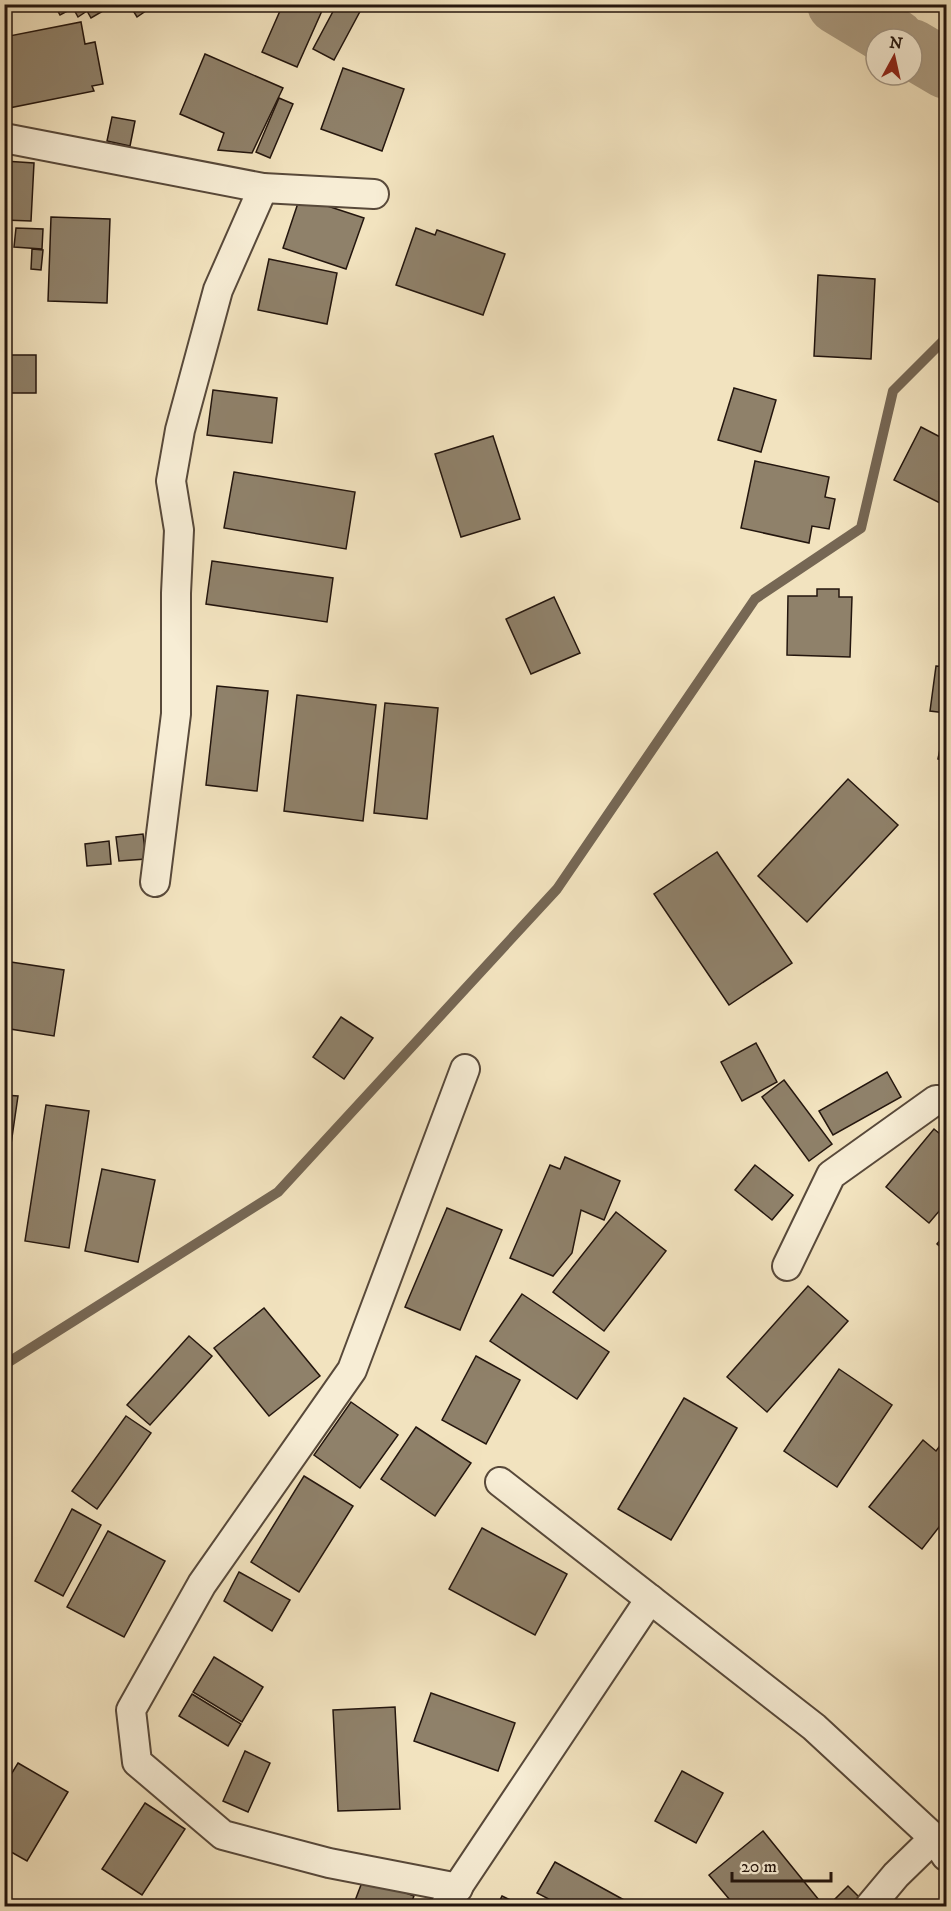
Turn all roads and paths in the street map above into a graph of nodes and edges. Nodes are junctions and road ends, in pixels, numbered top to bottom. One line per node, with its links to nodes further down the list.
1 (4, 138): 2 (street)
2 (263, 188): 3 (street); 4 (street)
3 (374, 194)
4 (155, 882)
5 (465, 1069): 11 (street)
6 (946, 1101): 7 (street)
7 (787, 1266)
8 (500, 1482): 9 (street)
9 (650, 1599): 10 (street); 11 (street)
10 (940, 1847): 12 (street)
11 (452, 1897)
12 (870, 1906)

